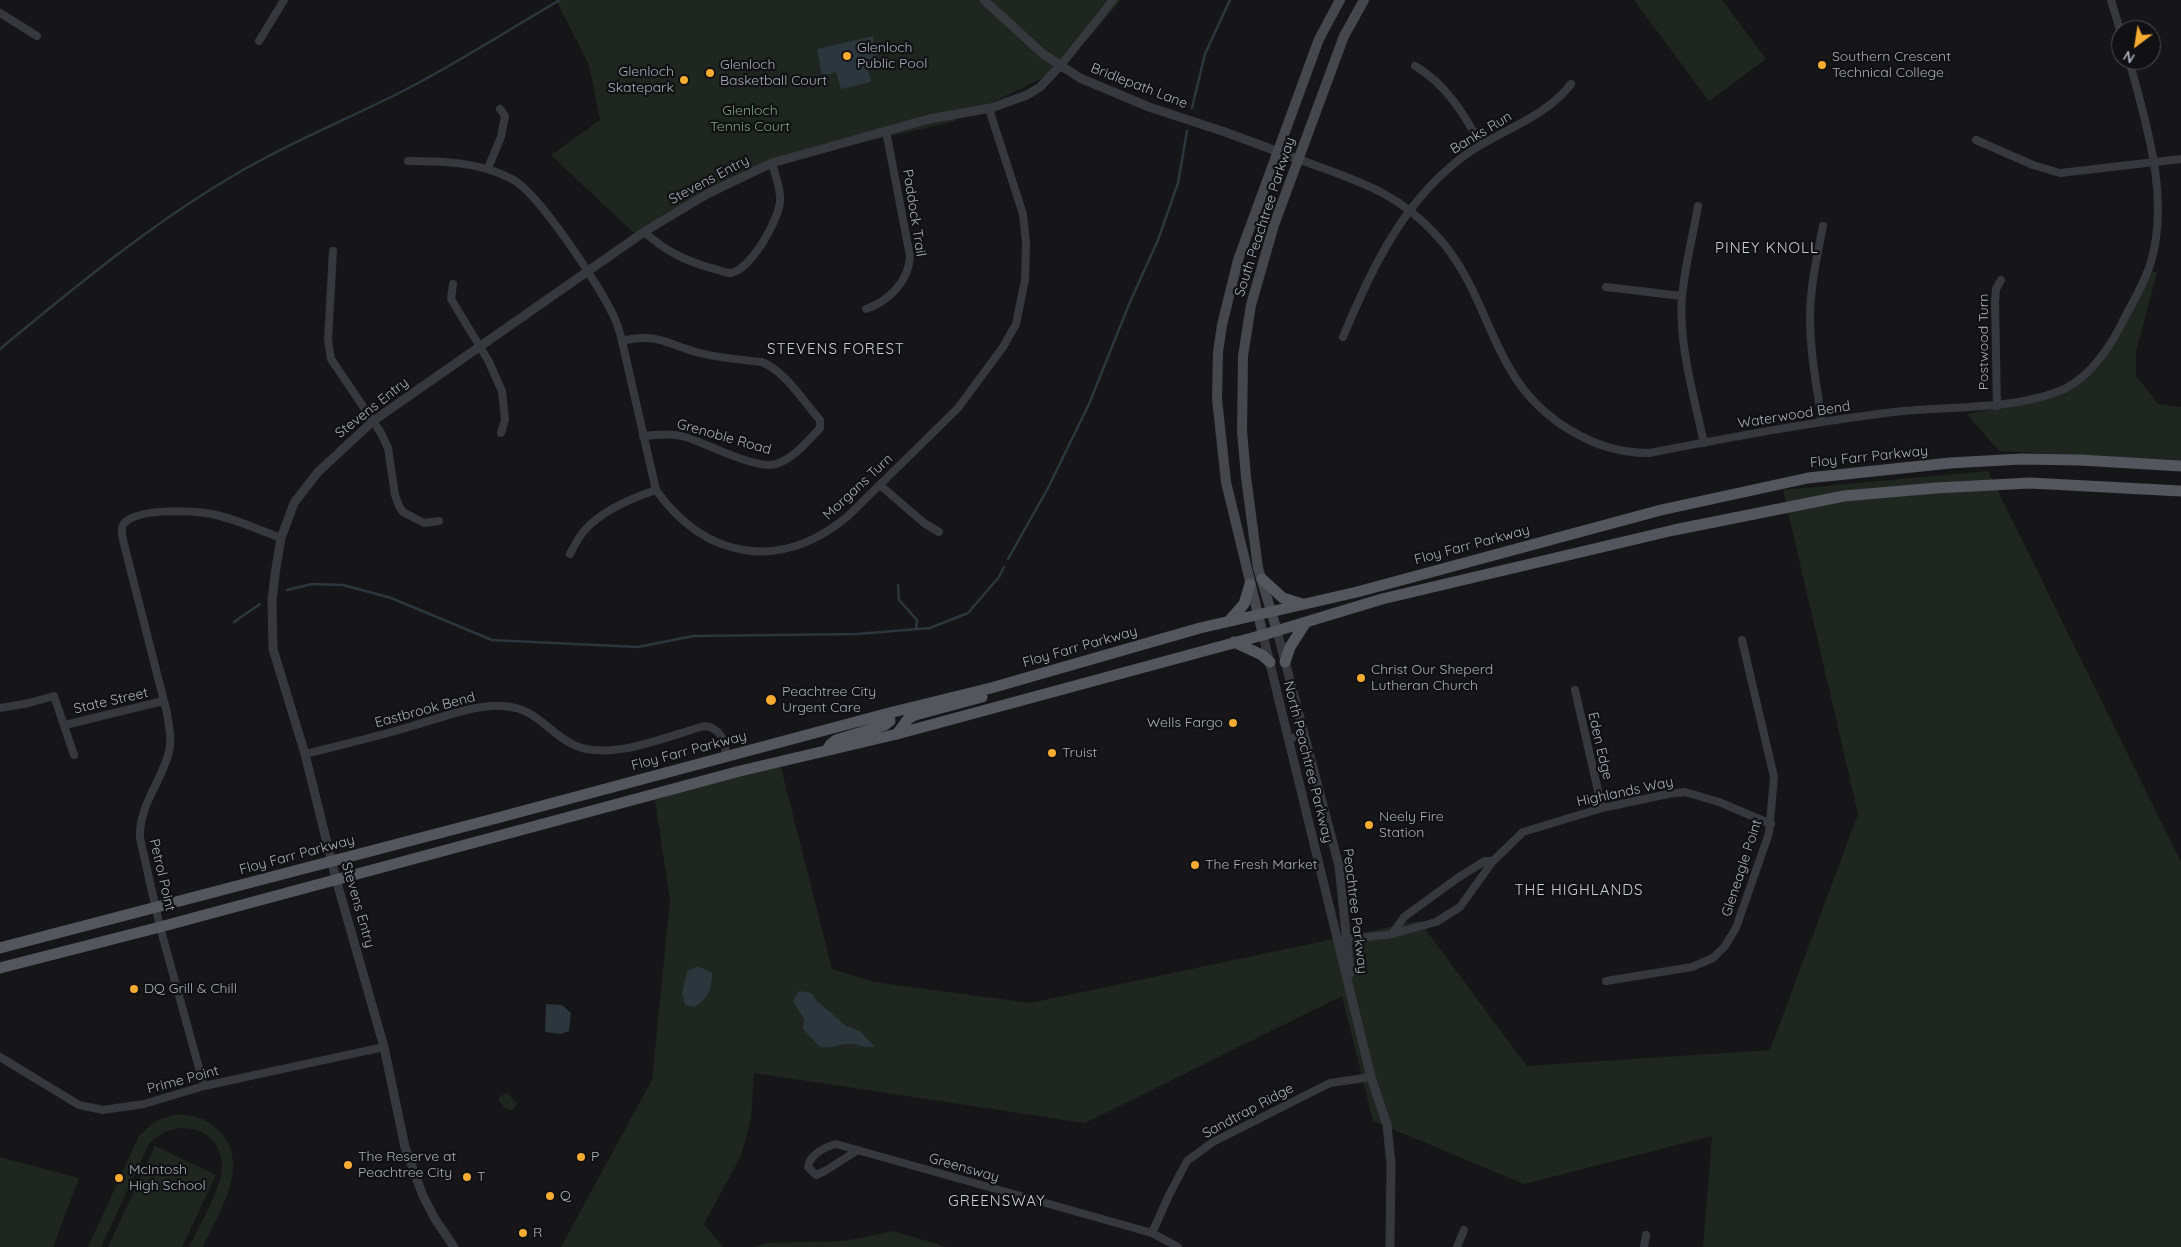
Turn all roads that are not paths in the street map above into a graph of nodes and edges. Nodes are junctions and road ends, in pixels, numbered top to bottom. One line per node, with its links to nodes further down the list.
1 (284, 0): 10 (street)
2 (984, 0): 11 (street, Bridlepath Lane)
3 (1113, 0): 11 (street)
4 (1340, 0): 20 (main road, South Peachtree Parkway)
5 (1364, 0): 21 (main road, South Peachtree Parkway)
6 (2111, 0): 8 (street)
7 (0, 13): 9 (street)
8 (2117, 20)
9 (38, 36)
10 (259, 41)
11 (1061, 65): 16 (street, Stevens Entry); 20 (street, Bridlepath Lane)
12 (1415, 66): 19 (street)
13 (2132, 70): 25 (street, Waterwood Bend)
14 (1571, 84): 19 (street, Banks Run)
15 (500, 109): 26 (street)
16 (989, 109): 17 (street, Stevens Entry); 48 (street, Morgans Turn)
17 (886, 131): 24 (street, Stevens Entry); 37 (street, Paddock Trail)
18 (1976, 140): 25 (street)
19 (1481, 145): 28 (street, Banks Run)
20 (1278, 152): 21 (street, Bridlepath Lane); 56 (main road, South Peachtree Parkway)
21 (1298, 159): 28 (street, Waterwood Bend); 55 (main road, South Peachtree Parkway)
22 (2181, 159): 25 (street)
23 (408, 161): 26 (street, Morgans Turn)
24 (772, 163): 30 (street, Stevens Entry); 30 (street)
25 (2153, 163): 41 (street, Waterwood Bend)
26 (488, 168): 32 (street, Morgans Turn)
27 (1698, 206): 36 (street)
28 (1410, 210): 38 (street, Banks Run); 46 (street, Waterwood Bend)
29 (1823, 226): 43 (street)
30 (644, 232): 32 (street, Stevens Entry)
31 (333, 251): 42 (street)
32 (587, 272): 39 (street, Morgans Turn); 40 (street, Stevens Entry)
33 (2001, 280): 41 (street, Postwood Turn)
34 (453, 284): 40 (street)
35 (1606, 287): 36 (street)
36 (1682, 296): 46 (street)
37 (866, 309)
38 (1343, 337)
39 (622, 340): 45 (street, Morgans Turn); 45 (street, Grenoble Road)
40 (479, 347): 42 (street, Stevens Entry); 44 (street)
41 (1997, 406): 43 (street, Waterwood Bend)
42 (372, 421): 51 (street); 53 (street, Stevens Entry)
43 (1822, 422): 46 (street, Waterwood Bend)
44 (501, 432)
45 (643, 436): 49 (street, Morgans Turn)
46 (1704, 442)
47 (2181, 466): 57 (main road, Floy Farr Parkway)
48 (880, 485): 49 (street, Morgans Turn); 52 (street)
49 (656, 490): 54 (street)
50 (2181, 491): 61 (main road)
51 (439, 521)
52 (940, 532)
53 (281, 538): 70 (street, Petrol Point); 78 (street, Stevens Entry)
54 (570, 554)
55 (1262, 579): 57 (main road); 58 (main road, South Peachtree Parkway)
56 (1250, 584): 59 (main road); 60 (main road)
57 (1303, 604): 58 (main road, Floy Farr Parkway)
58 (1272, 612): 59 (main road, Floy Farr Parkway); 62 (main road, South Peachtree Parkway)
59 (1258, 615): 60 (main road, Floy Farr Parkway); 63 (main road)
60 (1228, 621): 68 (main road, Floy Farr Parkway)
61 (1306, 622): 62 (main road); 67 (main road)
62 (1277, 630): 63 (main road); 67 (street, North Peachtree Parkway)
63 (1263, 635): 65 (main road); 66 (street, North Peachtree Parkway)
64 (1742, 640): 82 (street, Gleneagle Point)
65 (1234, 642): 66 (main road); 74 (main road)
66 (1270, 662): 76 (street, North Peachtree Parkway)
67 (1285, 662): 75 (street, North Peachtree Parkway)
68 (991, 688): 72 (main road, Floy Farr Parkway); 74 (main road)
69 (1574, 690): 81 (street, Eden Edge)
70 (163, 701): 73 (street, State Street); 86 (street, Petrol Point)
71 (0, 708): 73 (street)
72 (889, 713): 77 (main road); 80 (main road, Floy Farr Parkway)
73 (65, 725): 79 (street)
74 (897, 734): 77 (main road)
75 (1304, 734): 76 (street); 89 (street, Peachtree Parkway)
76 (1289, 739): 89 (street, North Peachtree Parkway)
77 (827, 750): 85 (main road)
78 (305, 754): 80 (street, Eastbrook Bend); 83 (street, Stevens Entry)
79 (74, 755)
80 (725, 757): 83 (main road, Floy Farr Parkway)
81 (1602, 808): 82 (street, Highlands Way); 84 (street, Highlands Way)
82 (1770, 824): 92 (street, Gleneagle Point)
83 (331, 861): 85 (street, Stevens Entry); 86 (main road, Floy Farr Parkway)
84 (1493, 861): 88 (street, Highlands Way); 88 (street, Highlands Way)
85 (336, 879): 87 (main road); 93 (street, Stevens Entry)
86 (156, 908): 87 (street, Petrol Point); 90 (main road, Floy Farr Parkway)
87 (160, 927): 91 (main road); 96 (street, Petrol Point)
88 (1392, 934): 89 (street, Highlands Way)
89 (1342, 941): 95 (street, North Peachtree Parkway)
90 (0, 948)
91 (0, 968)
92 (1606, 981)
93 (384, 1047): 96 (street, Prime Point); 101 (street, Stevens Entry)
94 (0, 1057): 96 (street, Prime Point)
95 (1370, 1077): 99 (street, Sandtrap Ridge); 103 (street, North Peachtree Parkway)
96 (204, 1086)
97 (858, 1150): 97 (street, Greensway); 99 (street, Greensway)
98 (1464, 1230): 104 (street)
99 (1152, 1233): 102 (street, Greensway)
100 (1646, 1235): 105 (street)
101 (454, 1247)
102 (1178, 1247)
103 (1390, 1247)
104 (1457, 1247)
105 (1644, 1247)

